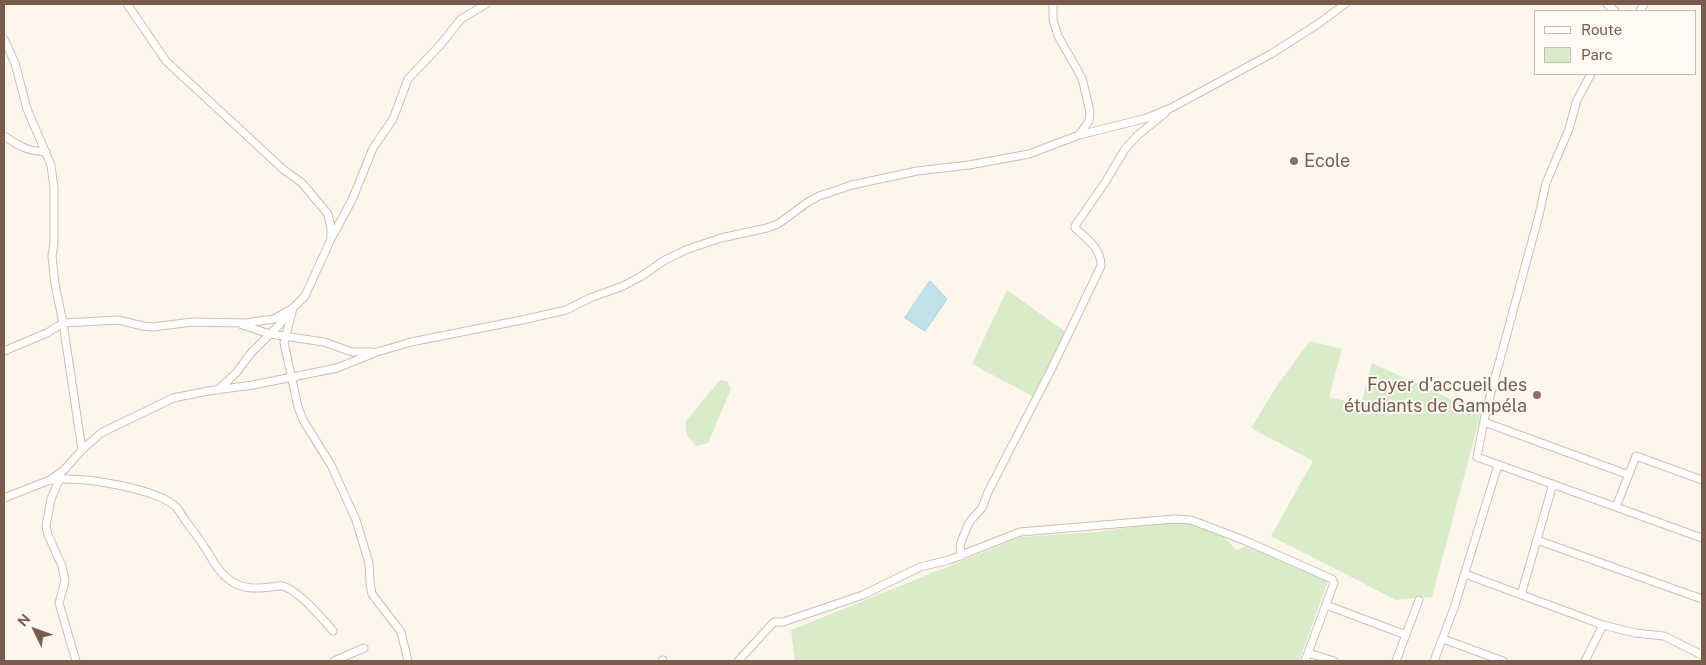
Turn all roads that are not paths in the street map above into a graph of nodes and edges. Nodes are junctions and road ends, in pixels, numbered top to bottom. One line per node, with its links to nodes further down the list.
1 (127, 4): 11 (street)
2 (486, 4): 11 (street)
3 (1054, 4): 8 (street)
4 (1345, 4): 7 (street)
5 (4, 38): 10 (street)
6 (1590, 75): 21 (street)
7 (1171, 108): 8 (street); 34 (street)
8 (1079, 135): 18 (street)
9 (4, 136): 10 (street)
10 (46, 152): 14 (street)
11 (331, 239): 12 (street)
12 (293, 308): 13 (street); 15 (street); 16 (street)
13 (232, 322): 14 (street); 15 (street)
14 (63, 323): 17 (street); 22 (street)
15 (270, 334): 16 (street); 20 (street)
16 (285, 337): 18 (street); 19 (street)
17 (4, 351)
18 (377, 352): 19 (street)
19 (291, 378): 20 (street); 49 (street)
20 (218, 390): 22 (street)
21 (1484, 422): 23 (street); 25 (street)
22 (82, 450): 24 (street)
23 (1498, 465): 29 (street); 35 (street)
24 (64, 470): 26 (street); 27 (street)
25 (1629, 475): 28 (street); 31 (street)
26 (60, 478): 27 (street); 41 (street); 47 (street)
27 (50, 480): 30 (street)
28 (1702, 480)
29 (1553, 484): 31 (street); 33 (street)
30 (4, 498)
31 (1616, 507): 32 (street)
32 (1702, 538)
33 (1537, 540): 36 (street); 37 (street)
34 (961, 556): 39 (street); 50 (street)
35 (1465, 574): 36 (street); 43 (street)
36 (1521, 595): 40 (street)
37 (1702, 599)
38 (1419, 600): 42 (street)
39 (1326, 605): 42 (street); 45 (street)
40 (1603, 625): 46 (street); 56 (street)
41 (333, 630)
42 (1406, 635): 53 (street)
43 (1442, 639): 54 (street); 55 (street)
44 (364, 648): 48 (street)
45 (1308, 652): 51 (street); 52 (street)
46 (1702, 654)
47 (76, 661)
48 (334, 661)
49 (408, 661)
50 (738, 661)
51 (1305, 661)
52 (1334, 661)
53 (1396, 661)
54 (1434, 661)
55 (1503, 661)
56 (1585, 661)

